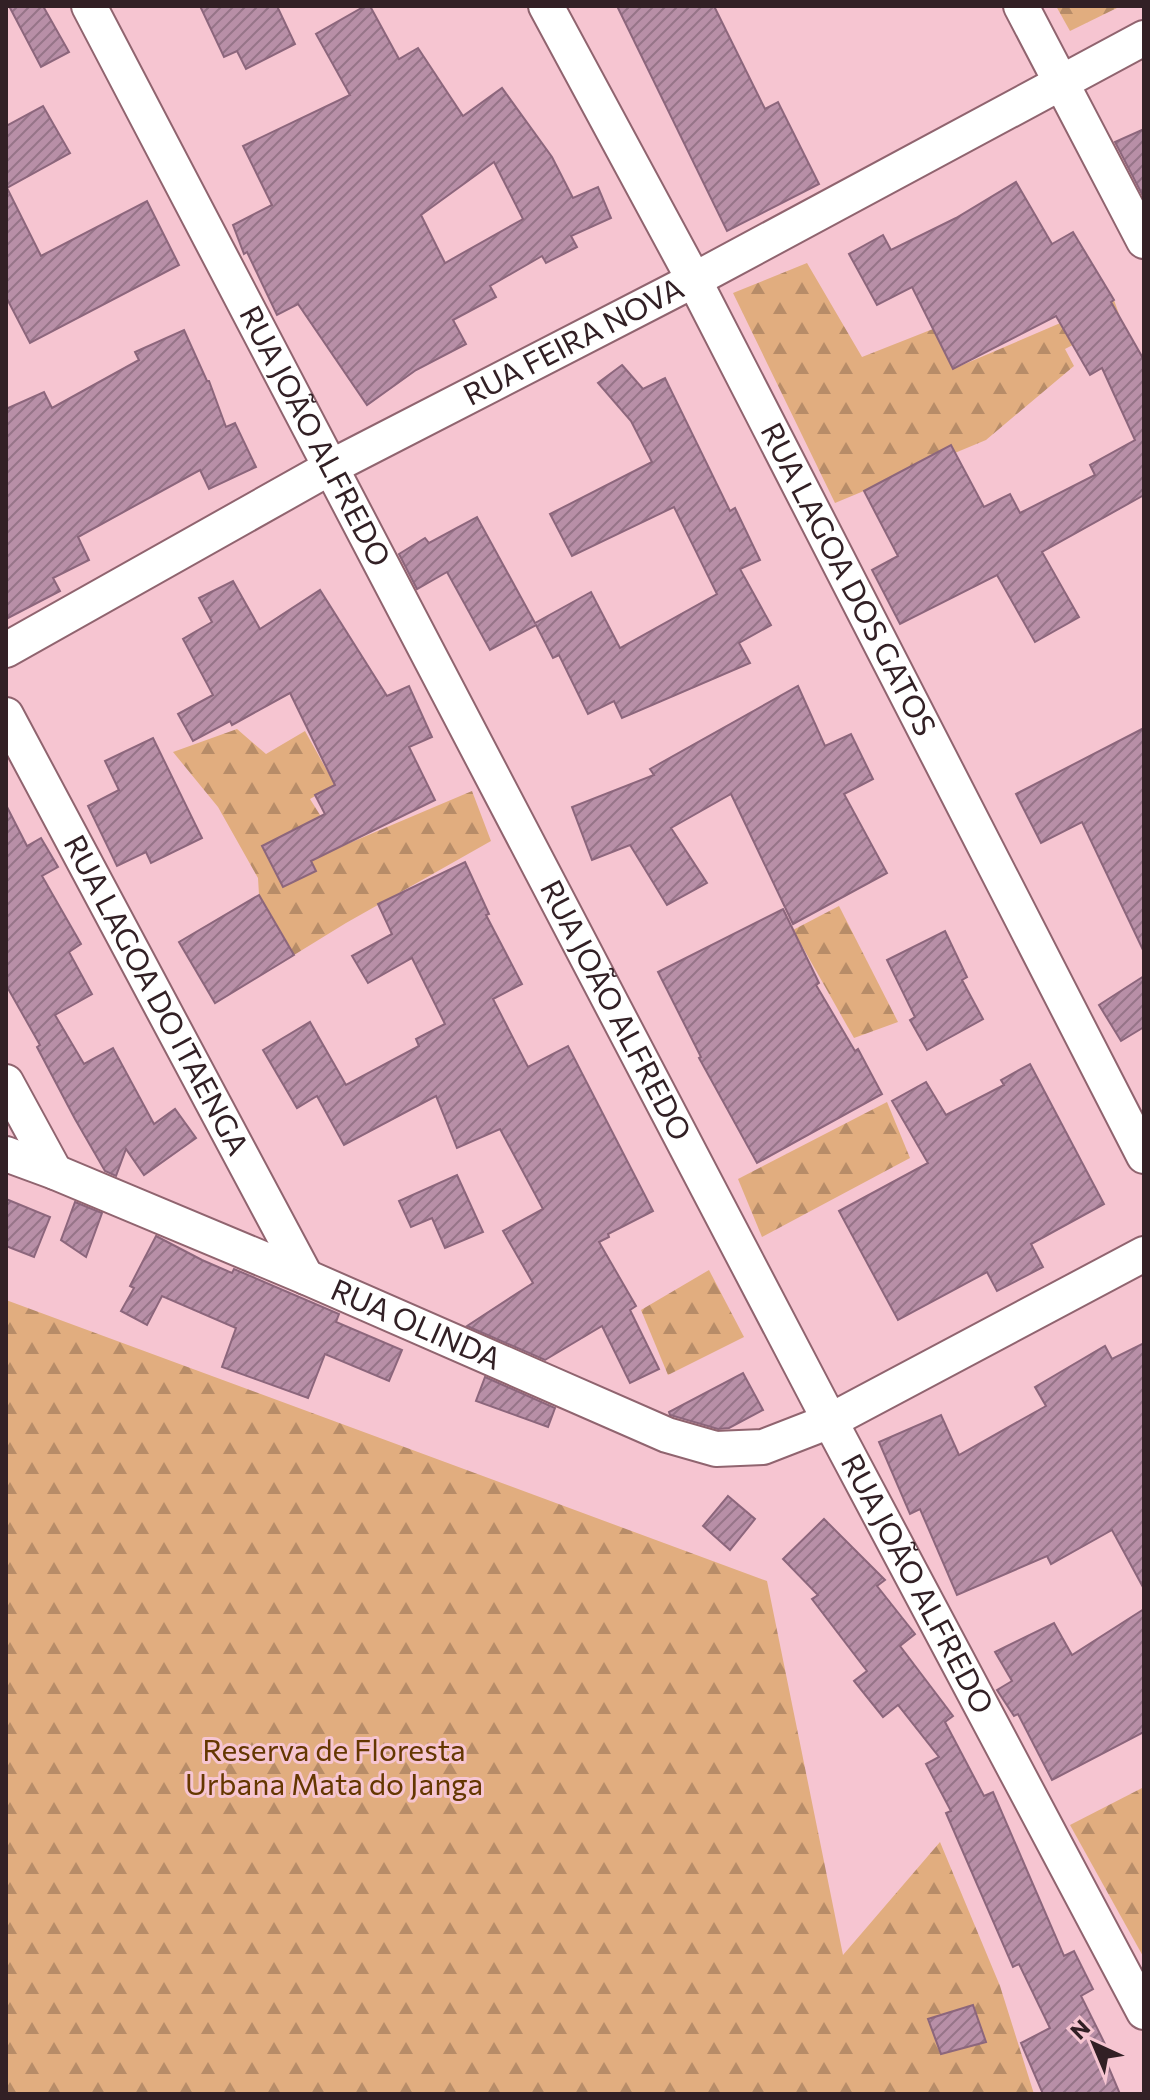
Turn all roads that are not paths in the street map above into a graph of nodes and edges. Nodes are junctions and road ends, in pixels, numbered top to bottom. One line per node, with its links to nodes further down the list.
1 (89, 6): 8 (street, RUA JOÃO ALFREDO)
2 (546, 6): 7 (street, RUA LAGOA DOS GATOS)
3 (1021, 6): 5 (street)
4 (1144, 38): 5 (street, RUA FEIRA NOVA)
5 (1062, 82): 6 (street); 7 (street, RUA FEIRA NOVA)
6 (1144, 241)
7 (694, 280): 8 (street, RUA FEIRA NOVA); 13 (street, RUA LAGOA DOS GATOS)
8 (331, 467): 9 (street, RUA FEIRA NOVA); 17 (street, RUA JOÃO ALFREDO)
9 (6, 650)
10 (6, 715): 16 (street, RUA LAGOA DO ITAENGA)
11 (6, 1082): 14 (street)
12 (6, 1154): 14 (street, RUA OLINDA)
13 (1144, 1156)
14 (55, 1172): 16 (street, RUA OLINDA)
15 (1144, 1254): 17 (street, RUA OLINDA)
16 (306, 1277): 17 (street, RUA OLINDA)
17 (830, 1421): 18 (street, RUA JOÃO ALFREDO)
18 (1144, 2012)

